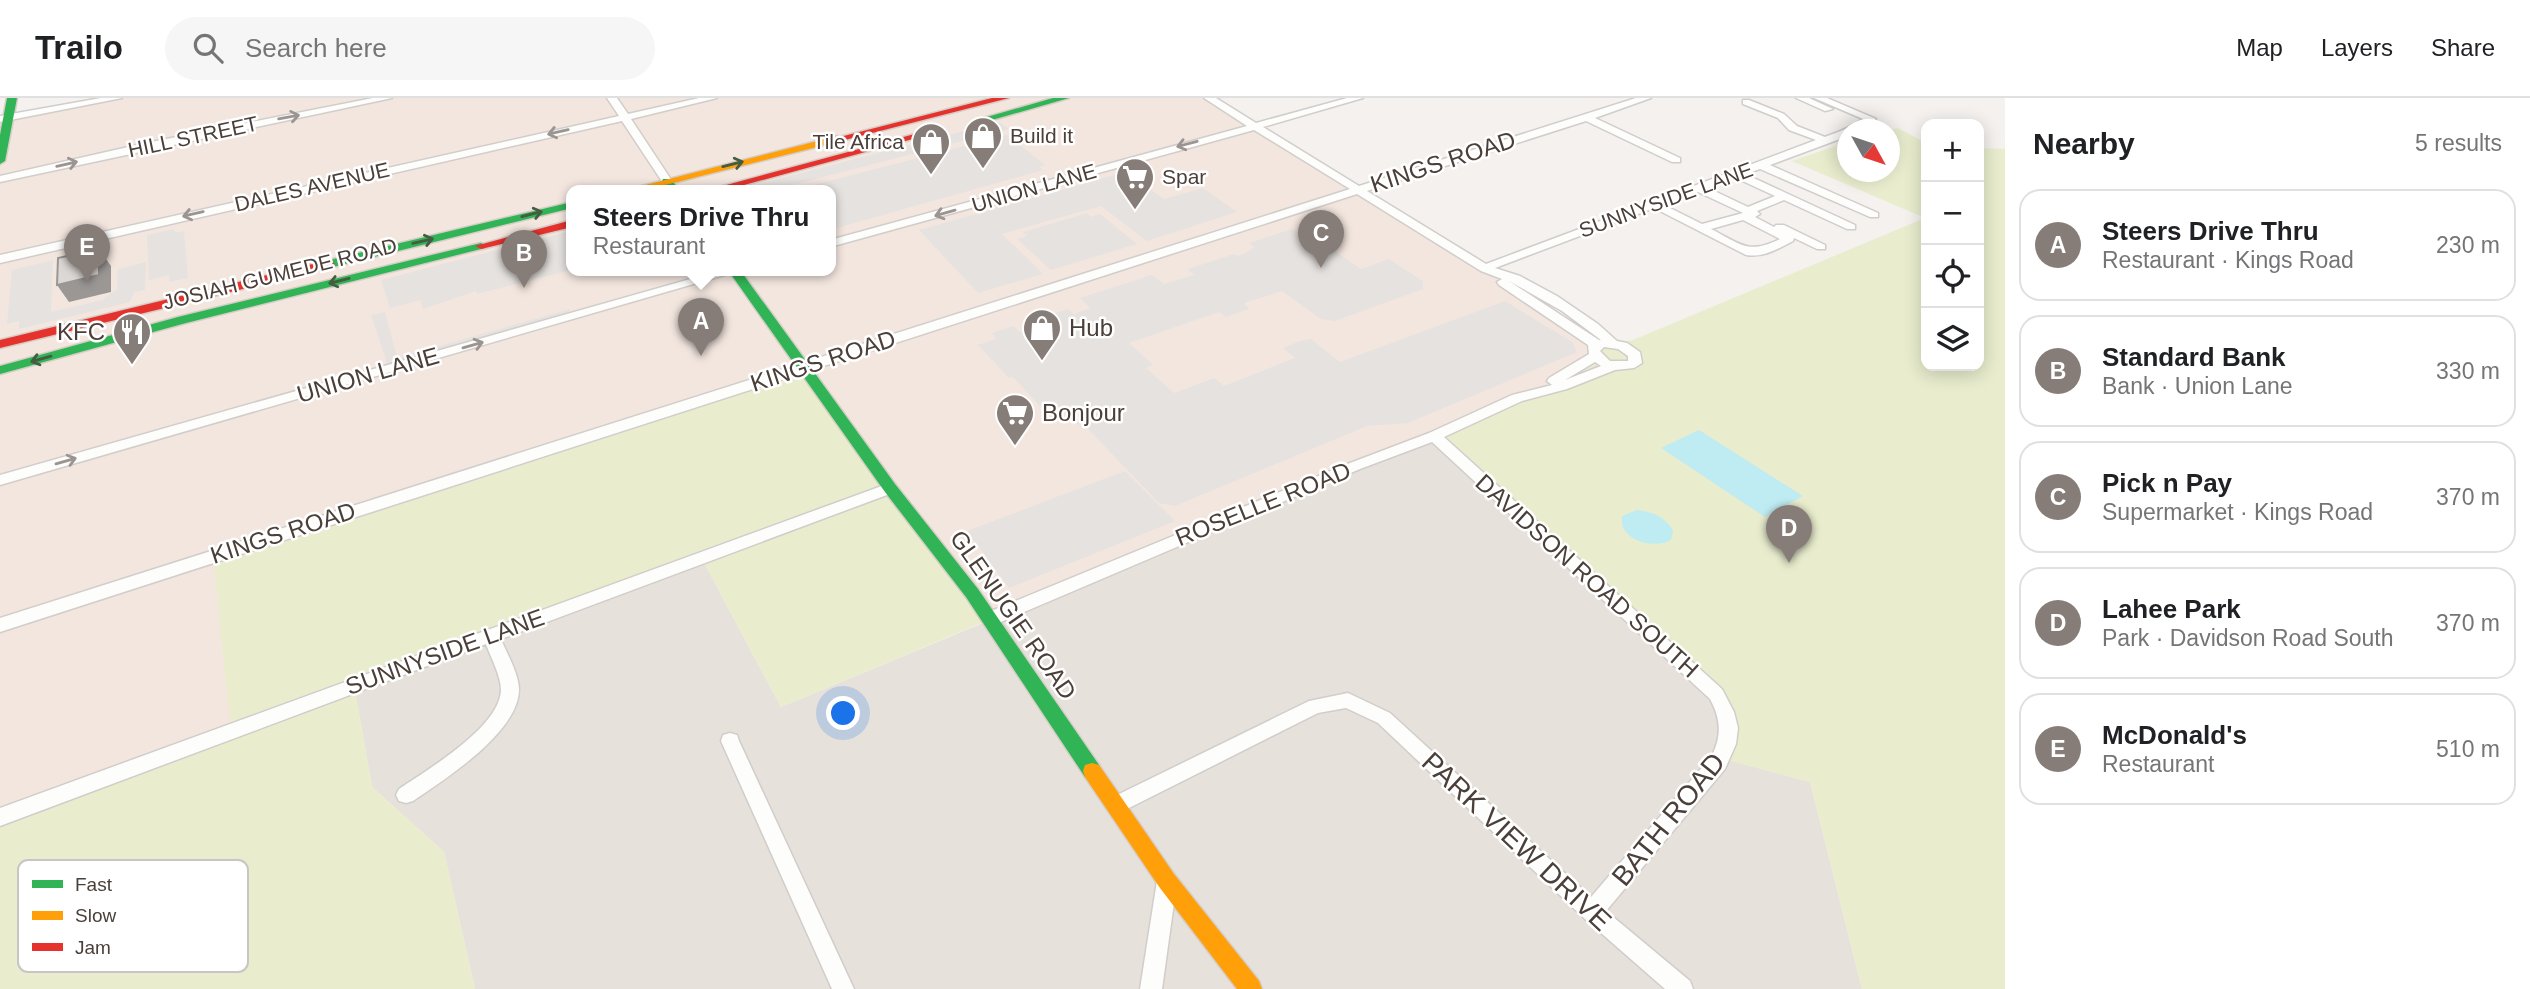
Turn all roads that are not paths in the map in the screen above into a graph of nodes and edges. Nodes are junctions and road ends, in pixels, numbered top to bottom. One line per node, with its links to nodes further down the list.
1 (12, 98): 16 (main road)
2 (117, 98): 16 (street)
3 (387, 98): 26 (street, HILL STREET, one-way to 3)
4 (612, 98): 14 (street)
5 (712, 98): 14 (street, DALES AVENUE)
6 (1004, 98): 27 (main road, one-way to 6)
7 (1064, 98): 28 (main road)
8 (1209, 98): 19 (street)
9 (1358, 98): 19 (street, UNION LANE)
10 (1646, 98): 15 (street, KINGS ROAD)
11 (1801, 98): 17 (street)
12 (1819, 98): 18 (street)
13 (1746, 102): 21 (street)
14 (625, 117): 27 (street); 41 (street, DALES AVENUE, one-way to 41)
15 (1586, 117): 22 (street); 30 (street, KINGS ROAD)
16 (5, 118): 23 (main road)
17 (1860, 119)
18 (1863, 119)
19 (1253, 126): 30 (street); 39 (street, UNION LANE, one-way to 39)
20 (1837, 135): 21 (street, SUNNYSIDE LANE)
21 (1824, 140): 24 (street, SUNNYSIDE LANE)
22 (1676, 160)
23 (0, 161)
24 (1761, 164): 25 (street, SUNNYSIDE LANE); 35 (street)
25 (1736, 174): 29 (street, SUNNYSIDE LANE); 31 (street)
26 (0, 180)
27 (670, 185)
28 (732, 185)
29 (1699, 188): 33 (street, SUNNYSIDE LANE); 34 (street)
30 (1357, 190): 43 (street); 50 (street, KINGS ROAD)
31 (1784, 196): 34 (street); 37 (street)
32 (566, 206): 48 (main road, JOSIAH GUMEDE ROAD, one-way to 32)
33 (1650, 206): 38 (street); 42 (street); 43 (street, SUNNYSIDE LANE)
34 (1747, 211): 40 (street)
35 (1874, 215)
36 (566, 224): 52 (main road, JOSIAH GUMEDE ROAD, one-way to 52)
37 (1851, 227)
38 (1702, 228): 38 (street)
39 (836, 243)
40 (1821, 247)
41 (0, 258)
42 (1743, 258)
43 (1485, 268): 44 (street)
44 (1498, 275): 47 (street); 49 (street)
45 (714, 276): 55 (street, UNION LANE, one-way to 45)
46 (739, 276): 50 (main road, GLENUGIE ROAD)
47 (1612, 343): 49 (street); 51 (street)
48 (0, 344)
49 (1596, 350): 51 (street); 53 (street, ROSELLE ROAD)
50 (804, 366): 56 (main road, GLENUGIE ROAD); 58 (street, KINGS ROAD)
51 (1614, 366): 53 (street, ROSELLE ROAD)
52 (0, 370)
53 (1536, 391): 54 (street, ROSELLE ROAD)
54 (1434, 436): 57 (street, ROSELLE ROAD); 60 (street, DAVIDSON ROAD SOUTH)
55 (0, 480)
56 (890, 488): 57 (main road, GLENUGIE ROAD); 59 (street, SUNNYSIDE LANE)
57 (990, 619): 63 (main road, GLENUGIE ROAD)
58 (0, 625)
59 (491, 634): 62 (street); 64 (street, SUNNYSIDE LANE)
60 (1730, 721): 66 (street, BATH ROAD)
61 (730, 741): 67 (street)
62 (406, 795)
63 (1116, 805): 65 (main road, GLENUGIE ROAD); 66 (street, PARK VIEW DRIVE)
64 (0, 817)
65 (1167, 881): 68 (street); 69 (main road, GLENUGIE ROAD)
66 (1592, 912): 70 (street, PARK VIEW DRIVE)
67 (843, 989)
68 (1151, 989)
69 (1251, 989)
70 (1682, 989)

